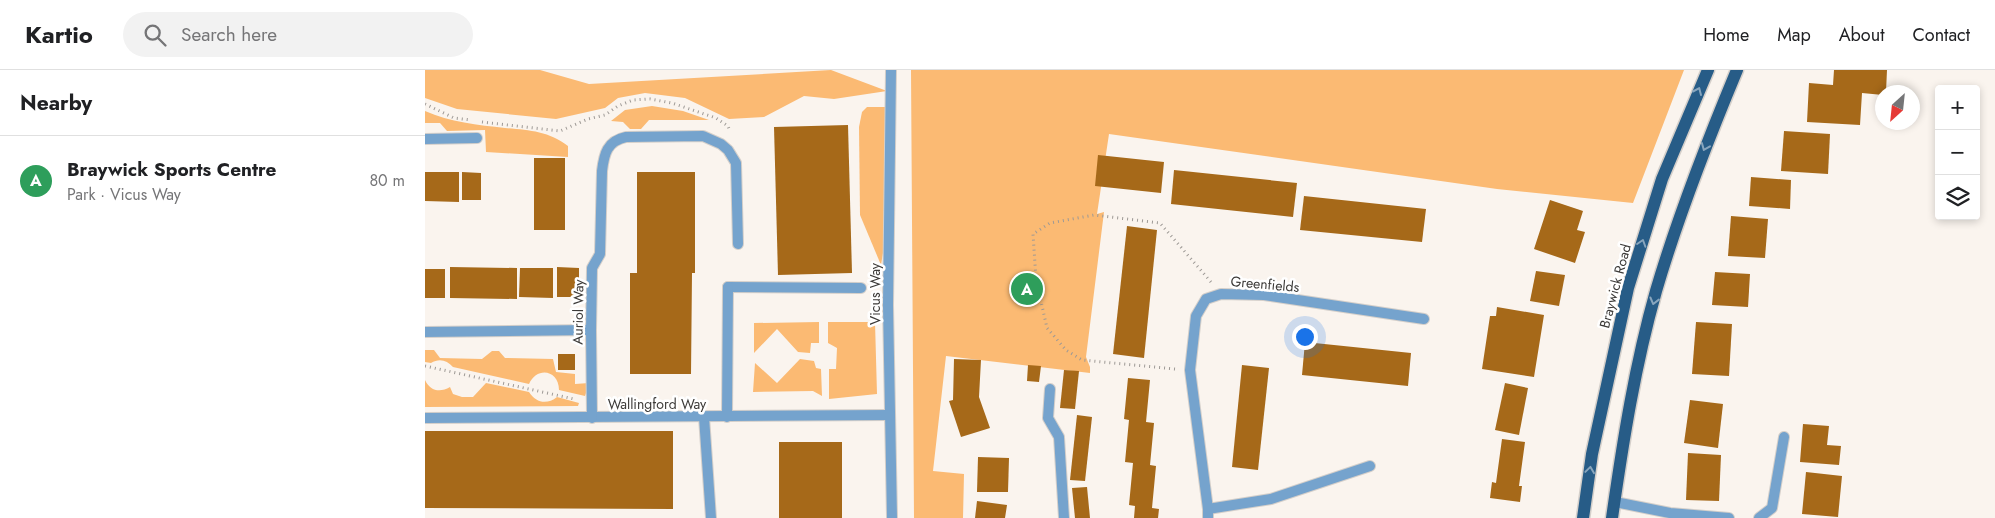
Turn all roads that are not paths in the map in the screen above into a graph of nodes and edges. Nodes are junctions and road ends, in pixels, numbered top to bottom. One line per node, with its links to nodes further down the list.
1 (891, 70): 12 (street, Vicus Way)
2 (1708, 70): 24 (main road, Braywick Road, one-way to 2)
3 (1737, 70): 19 (main road, one-way to 19)
4 (477, 138): 5 (street)
5 (425, 139)
6 (738, 244): 9 (street, Auriol Way)
7 (861, 288): 14 (street)
8 (1424, 320): 20 (street, Greenfields)
9 (591, 330): 10 (street); 16 (street, Auriol Way)
10 (425, 332)
11 (1050, 389): 23 (street)
12 (890, 415): 14 (street, Wallingford Way); 22 (street, Vicus Way)
13 (705, 417): 14 (street, Wallingford Way); 16 (street, Wallingford Way); 21 (street)
14 (727, 417)
15 (425, 418): 16 (street, Wallingford Way)
16 (592, 418)
17 (1784, 437): 27 (street)
18 (1370, 466): 20 (street)
19 (1615, 502): 25 (main road); 26 (street)
20 (1208, 514)
21 (711, 518)
22 (892, 518)
23 (1064, 518)
24 (1583, 518)
25 (1613, 518)
26 (1729, 518)
27 (1759, 518)

